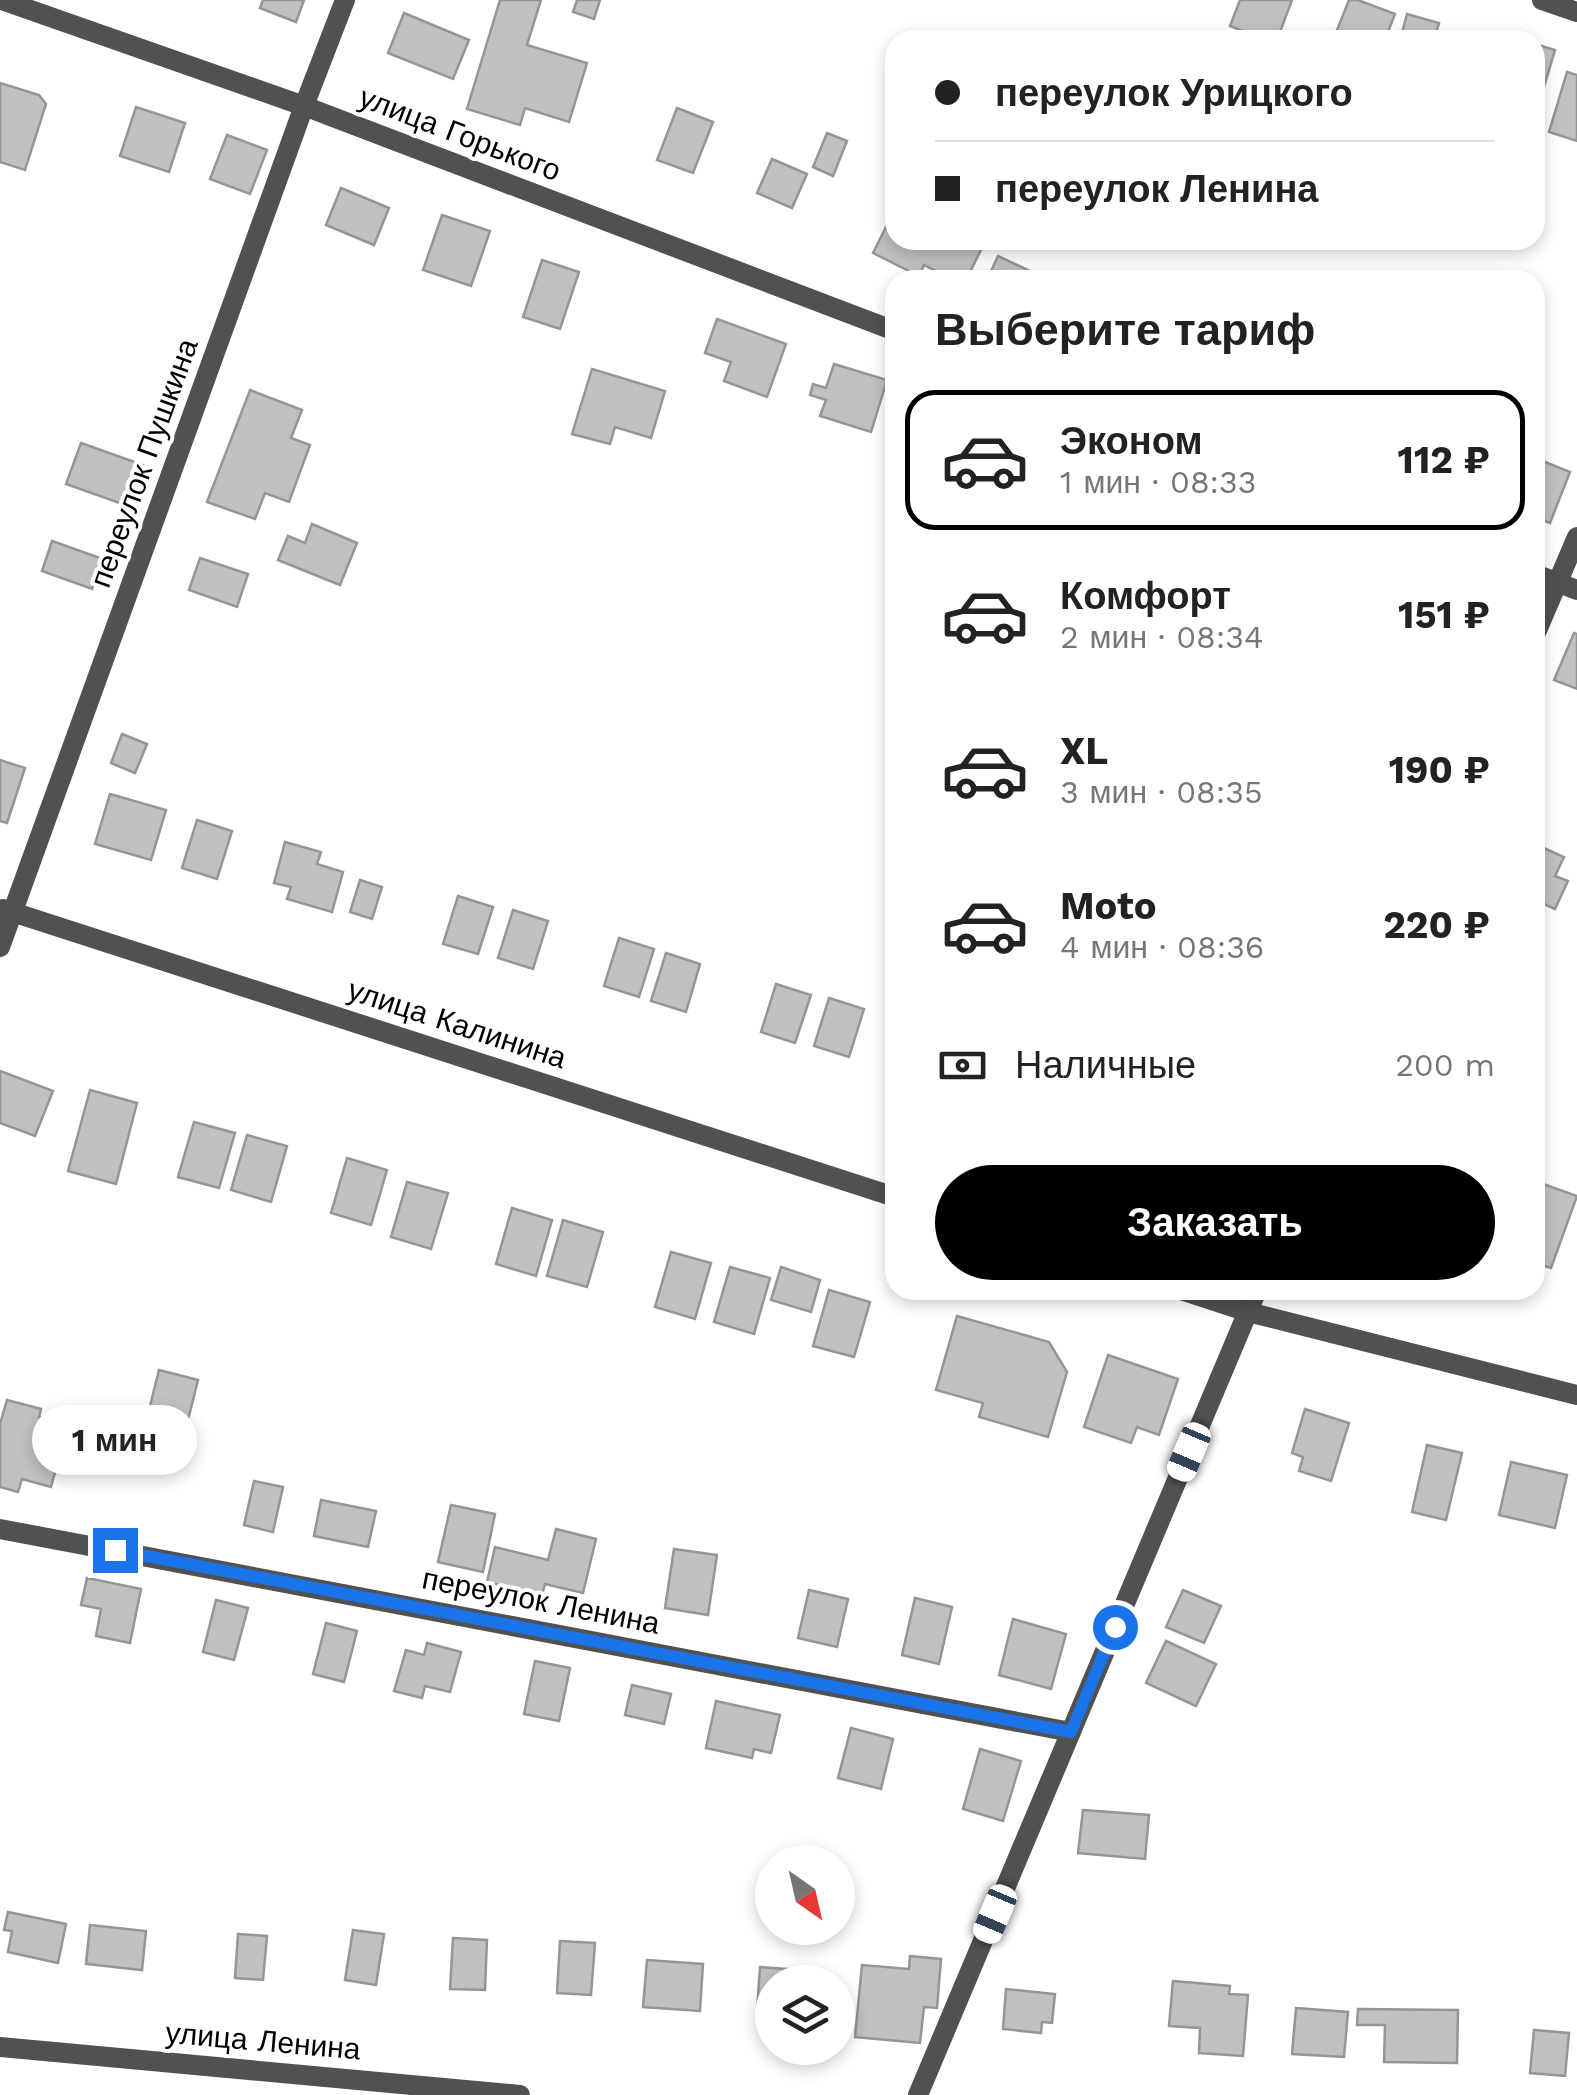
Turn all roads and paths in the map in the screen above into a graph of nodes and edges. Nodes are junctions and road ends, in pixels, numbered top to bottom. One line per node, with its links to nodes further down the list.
1 (2, 0): 5 (street, улица Горького)
2 (345, 0): 5 (street, переулок Пушкина)
3 (1542, 0): 4 (street)
4 (1577, 12)
5 (304, 106): 6 (street, улица Горького); 10 (street, переулок Пушкина)
6 (885, 327)
7 (1577, 537): 8 (street)
8 (1567, 586): 9 (street)
9 (1545, 620)
10 (7, 910): 11 (street, переулок Пушкина); 12 (street, улица Калинина)
11 (0, 947)
12 (885, 1195)
13 (1211, 1300): 15 (street)
14 (1253, 1300): 15 (street)
15 (1248, 1312): 16 (street); 18 (street)
16 (1577, 1394)
17 (0, 1528): 18 (street, переулок Ленина)
18 (1071, 1732): 21 (street)
19 (0, 2047): 20 (street, улица Ленина)
20 (520, 2095)
21 (918, 2095)

